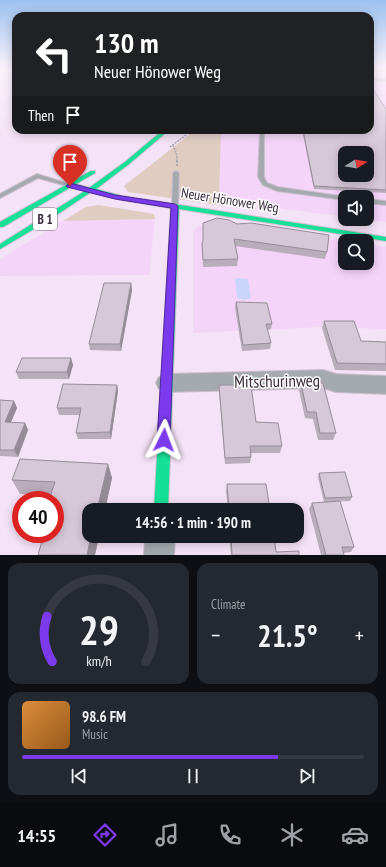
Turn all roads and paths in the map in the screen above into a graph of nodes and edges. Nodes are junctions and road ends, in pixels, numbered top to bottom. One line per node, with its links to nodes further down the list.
1 (162, 134): 9 (main road, B 1)
2 (186, 134): 4 (path)
3 (262, 134): 11 (lane)
4 (173, 145): 5 (path); 7 (path)
5 (167, 150)
6 (99, 168): 8 (main road, B 1)
7 (176, 173): 14 (lane)
8 (70, 186): 9 (main road, Neuer Hönower Weg); 10 (lane); 15 (main road, B 1)
9 (89, 191): 14 (main road, Neuer Hönower Weg); 17 (main road, B 1)
10 (0, 196)
11 (338, 197)
12 (374, 202): 13 (lane)
13 (386, 203)
14 (175, 206): 16 (main road, Neuer Hönower Weg); 18 (main road)
15 (0, 225)
16 (386, 238)
17 (0, 247)
18 (167, 383): 19 (street, Mitschurinweg); 20 (main road)
19 (386, 385)
20 (161, 503)
21 (160, 543): 22 (street)
22 (160, 555)

